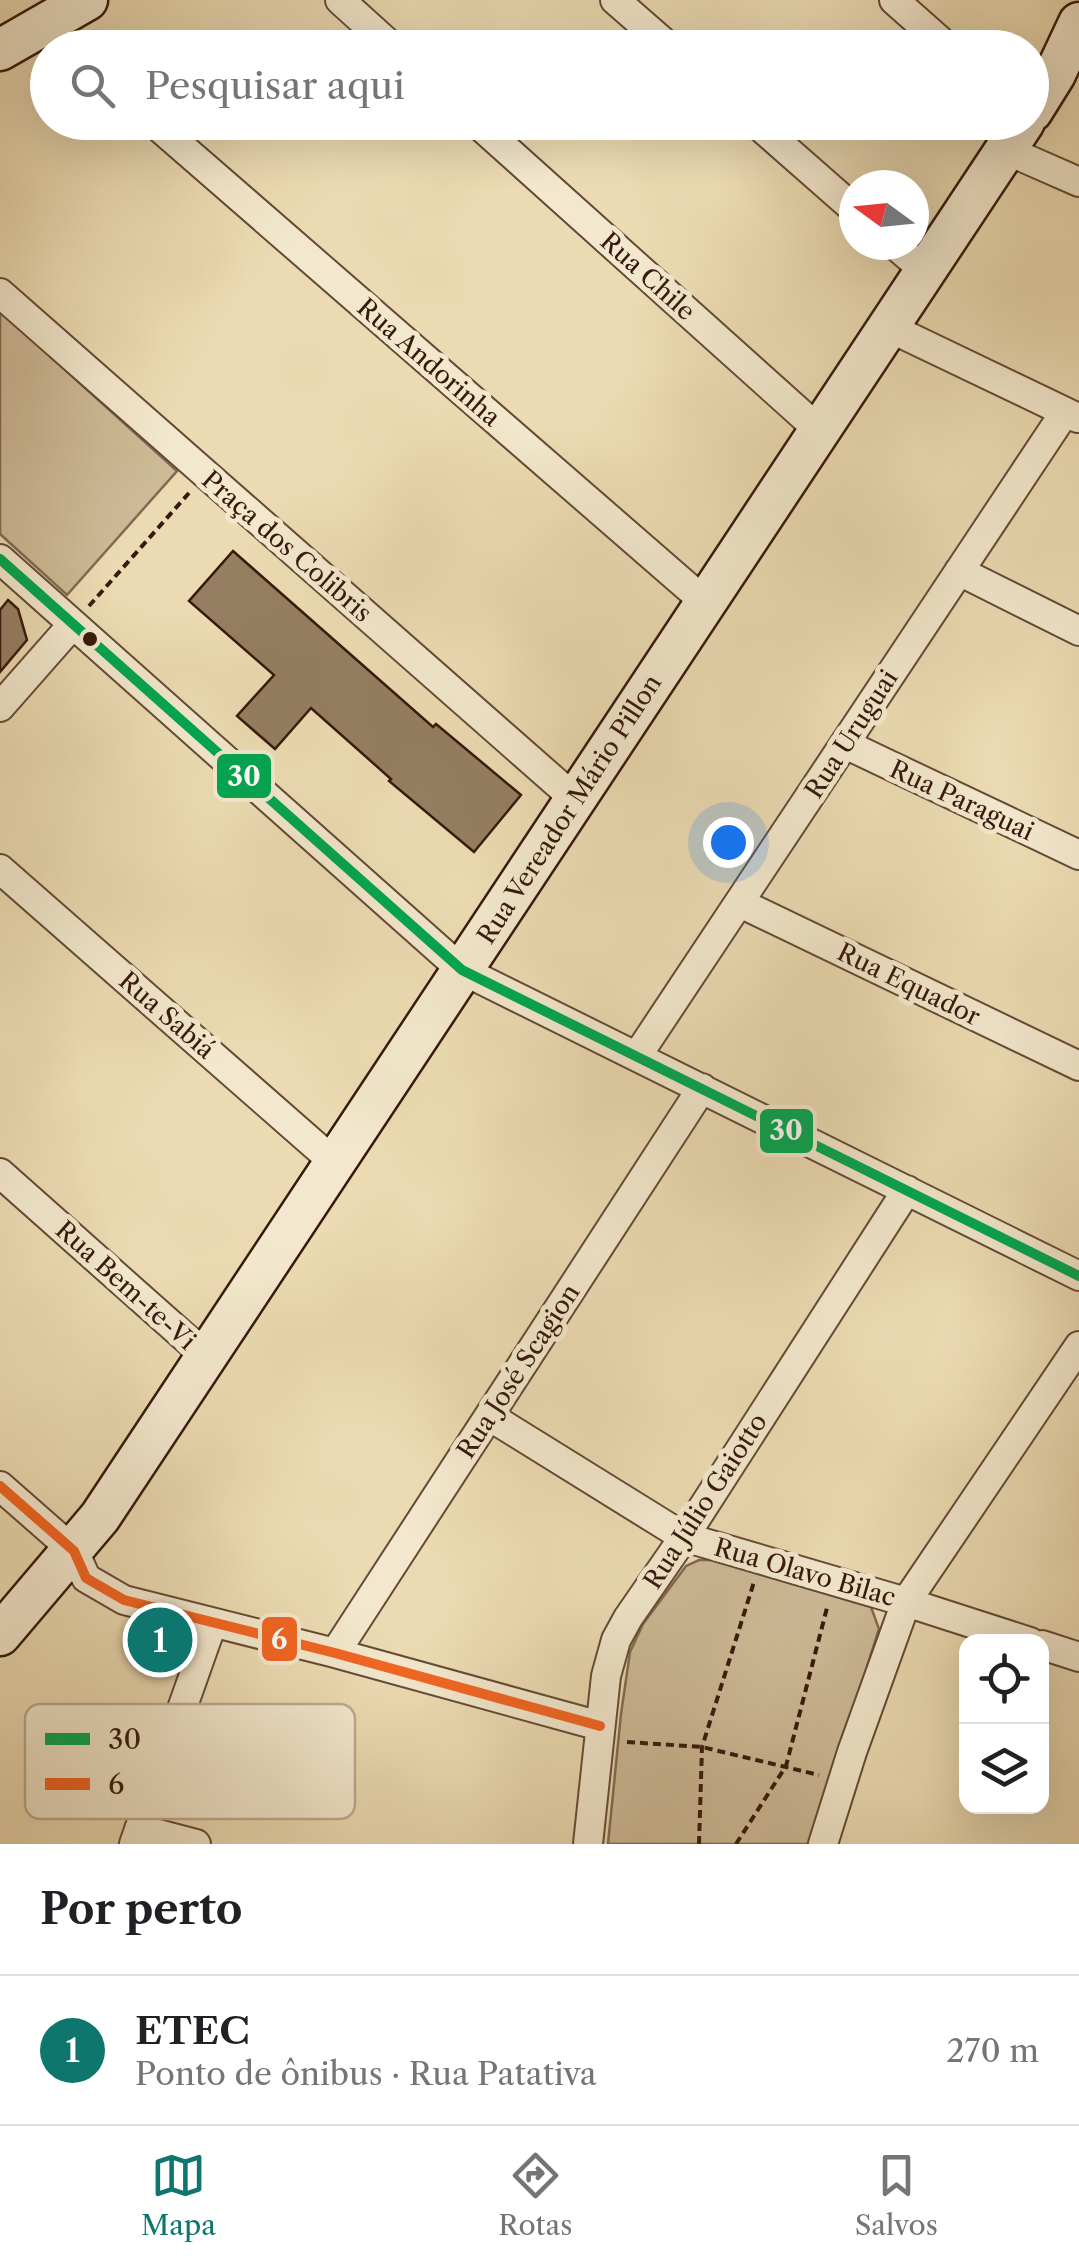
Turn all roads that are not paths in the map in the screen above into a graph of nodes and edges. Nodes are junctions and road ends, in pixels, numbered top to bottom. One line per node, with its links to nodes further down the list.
1 (88, 0): 6 (street)
2 (340, 0): 7 (street)
3 (616, 0): 8 (street)
4 (894, 0): 9 (street)
5 (1079, 24): 12 (street)
6 (61, 30)
7 (373, 30)
8 (650, 30)
9 (928, 30)
10 (30, 43): 11 (street)
11 (0, 50)
12 (1049, 84)
13 (174, 140): 28 (street, Rua Andorinha)
14 (496, 140): 25 (street, Rua Chile)
15 (775, 140): 19 (street)
16 (1012, 140): 21 (street, Rua Vereador Mário Pillon)
17 (1021, 140): 18 (street)
18 (1079, 182)
19 (839, 196)
20 (912, 260): 21 (street)
21 (925, 271): 23 (street, Rua Vereador Mário Pillon)
22 (0, 293): 33 (street, Praça dos Colibris)
23 (888, 327): 24 (street); 25 (street, Rua Vereador Mário Pillon)
24 (1072, 415): 27 (street, Rua Uruguai)
25 (819, 430): 28 (street, Rua Vereador Mário Pillon)
26 (0, 559): 29 (street)
27 (959, 571): 30 (street); 32 (street, Rua Uruguai)
28 (706, 602): 33 (street, Rua Vereador Mário Pillon)
29 (73, 624): 31 (street); 37 (street)
30 (1079, 631)
31 (0, 707)
32 (844, 744): 34 (street, Rua Paraguai); 36 (street, Rua Uruguai)
33 (575, 799): 37 (street, Rua Vereador Mário Pillon)
34 (1079, 855)
35 (0, 869): 41 (street, Rua Sabiá)
36 (740, 902): 38 (street, Rua Uruguai); 39 (street, Rua Equador)
37 (462, 970): 38 (street); 41 (street, Rua Vereador Mário Pillon)
38 (637, 1056): 40 (street)
39 (1079, 1066)
40 (702, 1088): 43 (street); 47 (street, Rua José Scagion)
41 (334, 1162): 46 (street, Rua Vereador Mário Pillon)
42 (0, 1173): 46 (street, Rua Bem-te-Vi)
43 (907, 1190): 44 (street); 49 (street, Rua Júlio Gaiotto)
44 (1079, 1276)
45 (1079, 1346): 51 (street)
46 (206, 1356): 50 (street, Rua Vereador Mário Pillon)
47 (489, 1416): 49 (street, Rua Olavo Bilac); 56 (street, Rua José Scagion)
48 (0, 1486): 50 (street)
49 (684, 1537): 51 (street, Rua Olavo Bilac); 59 (street, Rua Júlio Gaiotto)
50 (74, 1550): 52 (street); 54 (street, Rua Vereador Mário Pillon)
51 (906, 1602): 53 (street, Rua Olavo Bilac); 63 (street)
52 (212, 1624): 56 (street); 58 (street)
53 (1005, 1634)
54 (0, 1635)
55 (1049, 1647): 57 (street)
56 (335, 1653): 59 (street)
57 (1079, 1657)
58 (183, 1704)
59 (599, 1733): 62 (street, Rua Júlio Gaiotto)
60 (136, 1837): 61 (street)
61 (196, 1844)
62 (588, 1844)
63 (823, 1844)

